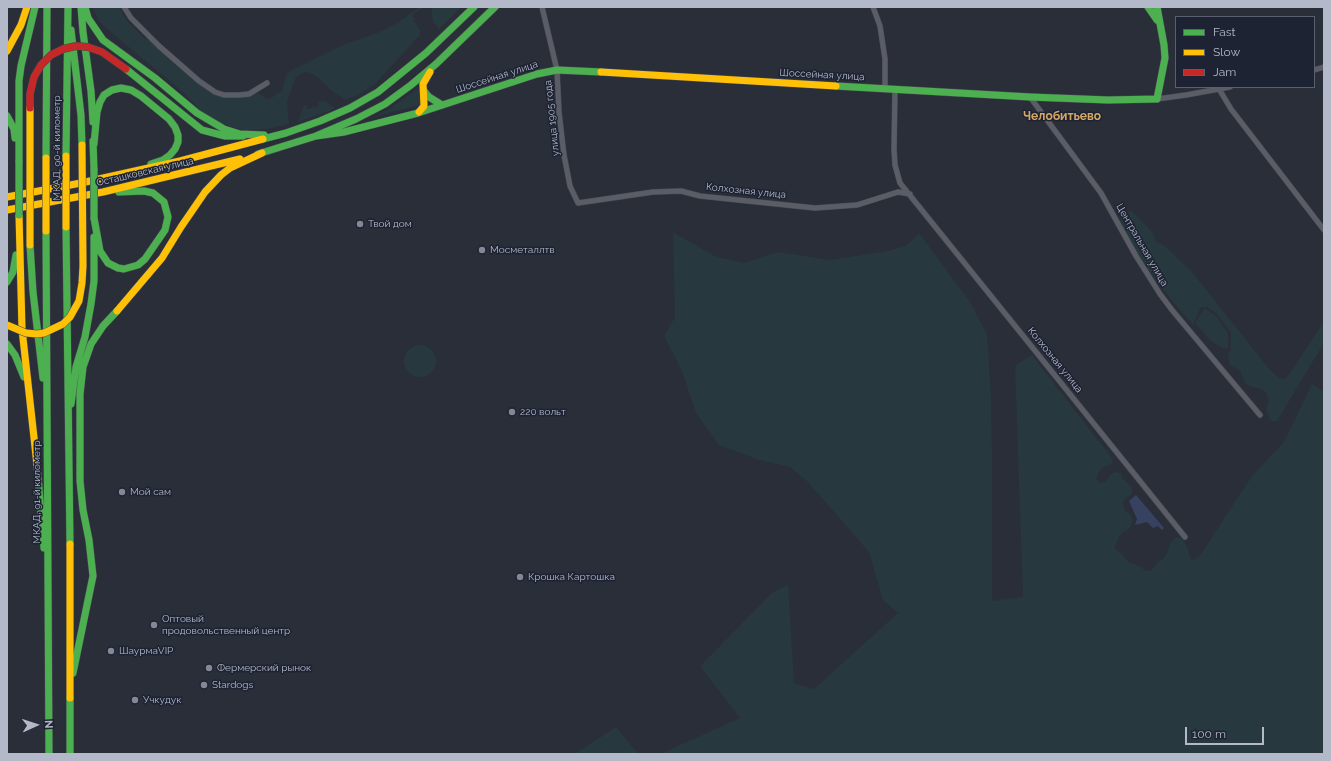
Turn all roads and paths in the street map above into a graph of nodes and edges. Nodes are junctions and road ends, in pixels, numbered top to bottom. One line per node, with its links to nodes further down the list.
1 (27, 7): 15 (main road)
2 (35, 7): 34 (main road)
3 (48, 7): 45 (main road, МКАД, 90-й километр, bridge)
4 (68, 7): 48 (main road, bridge); 55 (main road, МКАД, 90-й километр, bridge)
5 (81, 7): 32 (main road)
6 (85, 7): 30 (main road)
7 (124, 7): 18 (street)
8 (474, 7): 29 (main road)
9 (495, 7): 16 (main road)
10 (542, 7): 17 (street, улица 1905 года)
11 (873, 7): 19 (street)
12 (1148, 7): 14 (main road)
13 (1157, 7): 14 (main road)
14 (1163, 39): 25 (main road)
15 (7, 51)
16 (436, 64): 23 (main road); 31 (main road)
17 (557, 70): 19 (main road, Шоссейная улица); 26 (main road, Шоссейная улица); 41 (street, улица 1905 года)
18 (267, 83)
19 (885, 88): 21 (main road, Шоссейная улица)
20 (1224, 88): 22 (street, Шоссейная улица)
21 (895, 89): 24 (main road, Шоссейная улица); 36 (street, Колхозная улица)
22 (1219, 89): 25 (street, Шоссейная улица); 44 (street)
23 (424, 91): 26 (main road); 27 (main road)
24 (1030, 97): 25 (main road, Шоссейная улица); 54 (street, Центральная улица)
25 (1157, 99)
26 (442, 105): 27 (main road, Шоссейная улица)
27 (418, 112): 31 (main road, Шоссейная улица)
28 (7, 116): 34 (main road)
29 (286, 133): 30 (main road); 35 (main road, Осташковская улица)
30 (256, 136): 53 (main road, bridge)
31 (316, 136): 33 (main road, Осташковская улица)
32 (94, 144): 35 (main road); 43 (main road, bridge)
33 (262, 153): 37 (main road, Осташковская улица); 51 (main road)
34 (19, 162): 46 (main road, bridge)
35 (106, 178): 40 (main road, Осташковская улица)
36 (900, 182): 38 (street); 39 (street, Колхозная улица)
37 (103, 192): 42 (main road, Осташковская улица); 43 (main road)
38 (898, 192): 39 (street, Колхозная улица); 41 (street, Колхозная улица)
39 (910, 194): 56 (street, Колхозная улица)
40 (7, 197)
41 (578, 203)
42 (7, 210)
43 (95, 229): 49 (main road)
44 (1324, 230)
45 (46, 231): 53 (main road, МКАД, 91-й километр)
46 (18, 246): 47 (main road); 52 (main road)
47 (7, 282)
48 (7, 325)
49 (85, 336): 51 (main road); 55 (main road)
50 (7, 344): 52 (main road)
51 (83, 367): 58 (main road)
52 (29, 400): 57 (main road)
53 (47, 410): 57 (main road, МКАД, 91-й километр)
54 (1260, 415)
55 (68, 429): 58 (main road)
56 (1185, 537)
57 (48, 592): 59 (main road, МКАД, 91-й километр)
58 (70, 692): 60 (main road)
59 (49, 754)
60 (70, 754)

